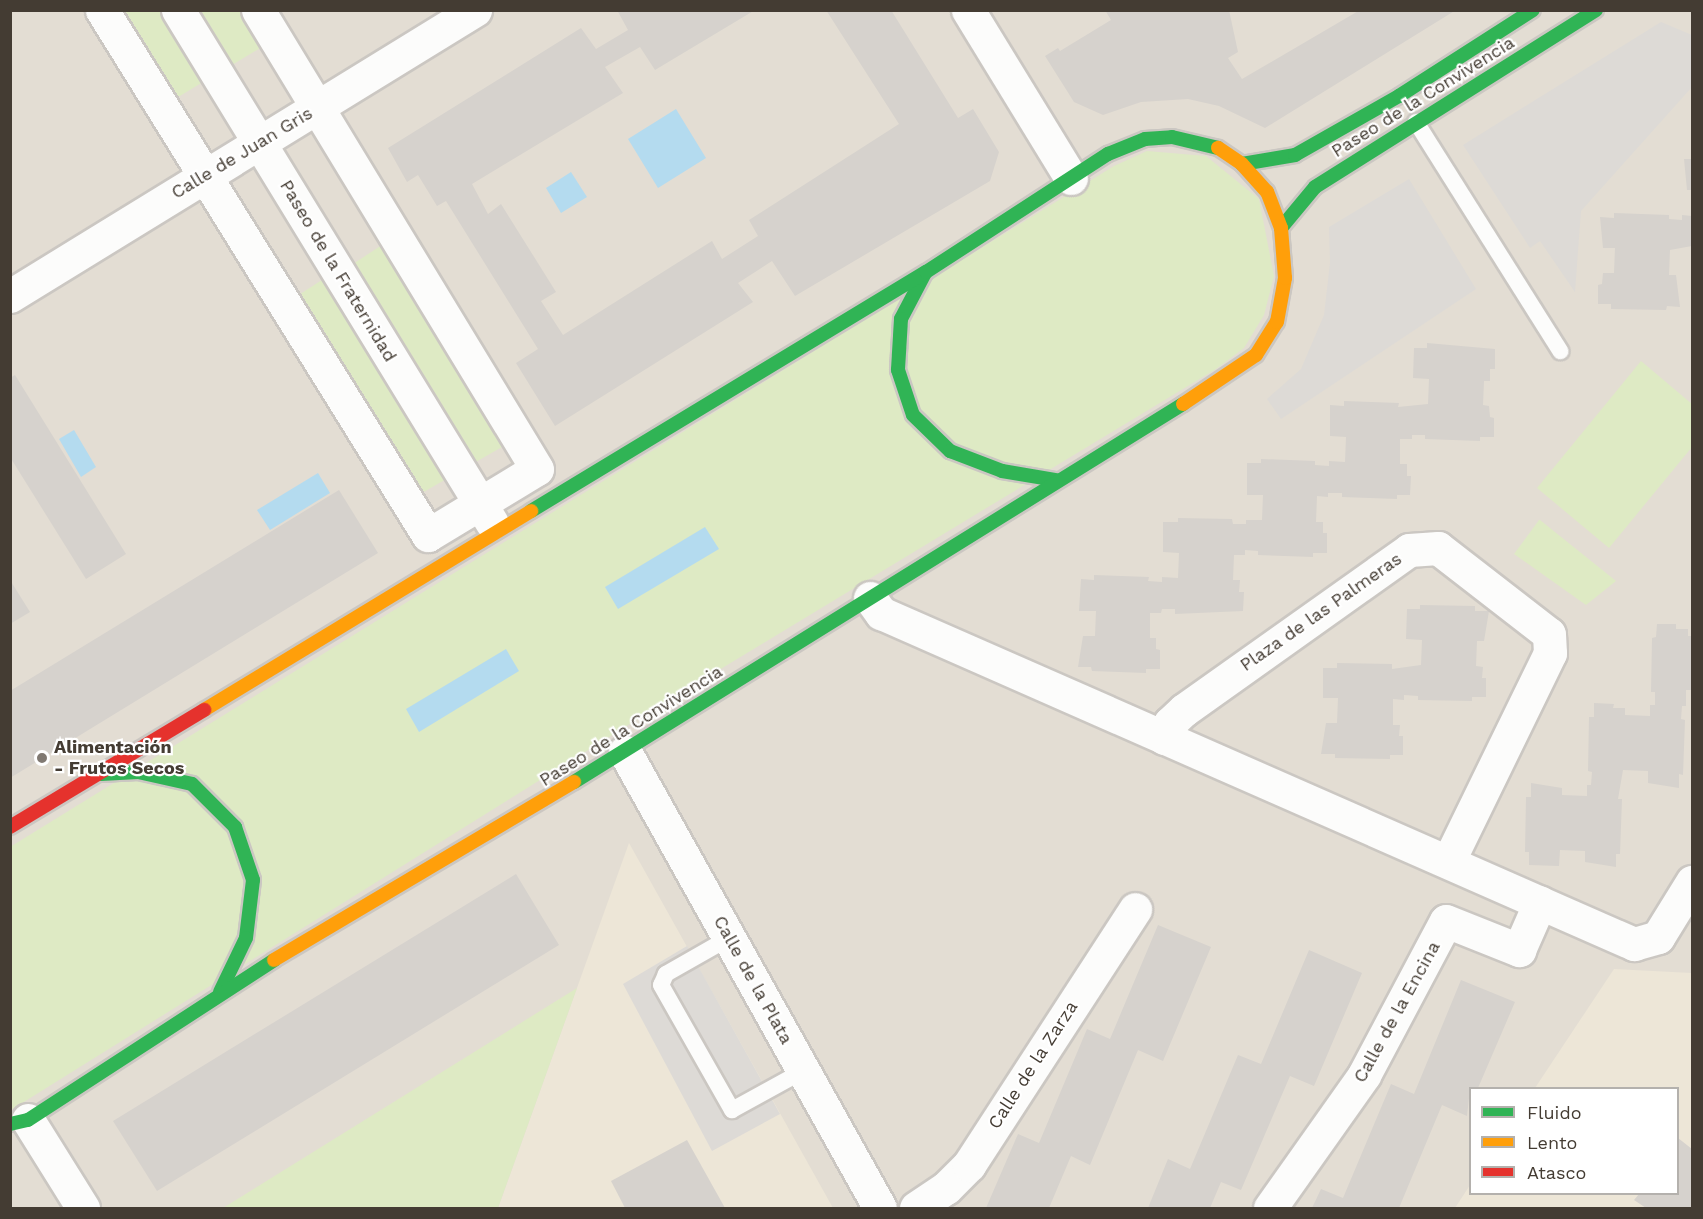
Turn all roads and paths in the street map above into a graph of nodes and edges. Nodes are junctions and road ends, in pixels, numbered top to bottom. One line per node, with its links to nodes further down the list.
1 (102, 10): 12 (street)
2 (178, 10): 10 (street, Paseo de la Fraternidad)
3 (258, 10): 8 (street)
4 (475, 10): 8 (street, Calle de Juan Gris)
5 (968, 10): 13 (street)
6 (1533, 10): 11 (street, Paseo de la Convivencia)
7 (1596, 10): 9 (street, Paseo de la Convivencia)
8 (317, 107): 10 (street, Calle de Juan Gris); 19 (street)
9 (1416, 122): 14 (street, Paseo de la Convivencia); 17 (lane)
10 (258, 142): 12 (street, Calle de Juan Gris); 19 (street, Paseo de la Fraternidad)
11 (1242, 164): 13 (street, Paseo de la Convivencia); 14 (street, Paseo de la Convivencia)
12 (206, 175): 16 (street, Calle de Juan Gris); 19 (street)
13 (1071, 178): 15 (street, Paseo de la Convivencia)
14 (1281, 228): 18 (street, Paseo de la Convivencia)
15 (926, 272): 18 (street, Paseo de la Convivencia); 20 (street, Paseo de la Convivencia)
16 (10, 296)
17 (1560, 351)
18 (1056, 480): 21 (street, Paseo de la Convivencia)
19 (480, 504): 20 (street, Paseo de la Fraternidad)
20 (497, 532): 24 (street, Paseo de la Convivencia)
21 (870, 598): 22 (street); 23 (street, Paseo de la Convivencia)
22 (1164, 738): 26 (street); 26 (street, Plaza de las Palmeras)
23 (625, 752): 30 (street, Calle de la Plata); 31 (street, Paseo de la Convivencia)
24 (99, 774): 25 (street, Paseo de la Convivencia); 31 (street, Paseo de la Convivencia)
25 (10, 827)
26 (1449, 860): 28 (street)
27 (1690, 891): 28 (street)
28 (1540, 902): 37 (street, Calle de la Encina)
29 (1135, 909): 36 (street, Calle de la Zarza)
30 (729, 938): 32 (street, Calle de la Plata); 32 (lane)
31 (220, 992): 33 (street, Paseo de la Convivencia)
32 (803, 1071): 35 (street, Calle de la Plata)
33 (19, 1122): 34 (street)
34 (82, 1209)
35 (880, 1209)
36 (916, 1209)
37 (1270, 1209)

